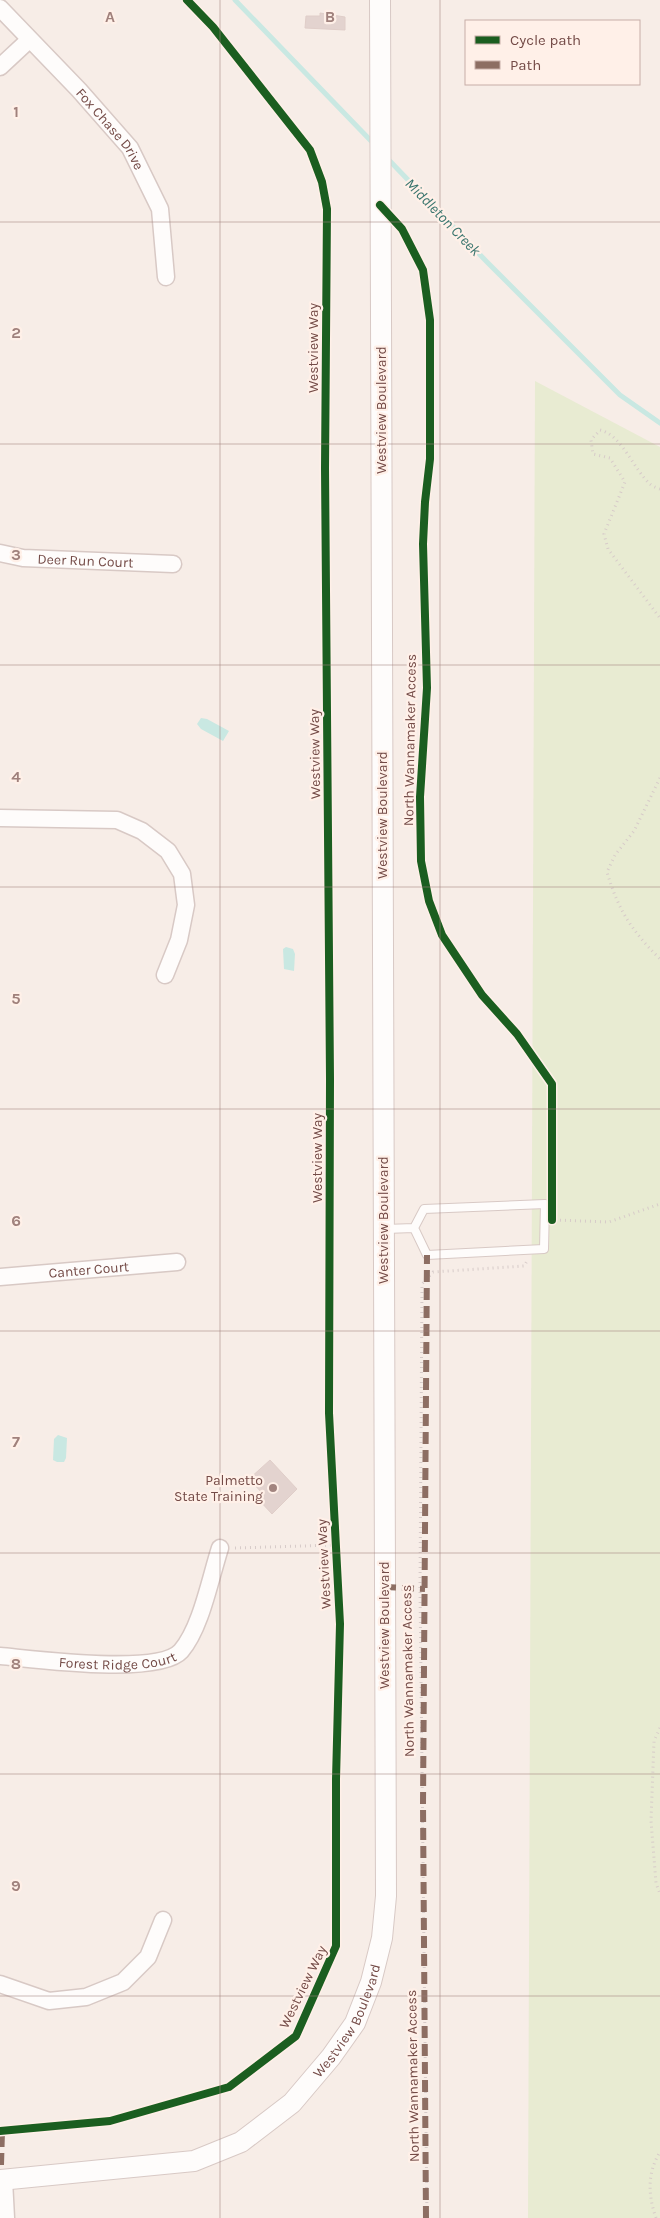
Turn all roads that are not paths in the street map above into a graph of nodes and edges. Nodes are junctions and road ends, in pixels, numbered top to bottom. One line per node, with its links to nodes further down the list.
1 (380, 0): 11 (street, Westview Boulevard)
2 (0, 8): 3 (street, Fox Chase Drive)
3 (30, 40): 4 (street); 5 (street, Fox Chase Drive)
4 (0, 67)
5 (166, 277)
6 (0, 553): 7 (street, Deer Run Court)
7 (173, 564)
8 (0, 818): 9 (street)
9 (165, 975)
10 (414, 1228): 10 (lane); 11 (lane)
11 (383, 1229): 18 (street, Westview Boulevard)
12 (177, 1262): 13 (street, Canter Court)
13 (0, 1277)
14 (220, 1548): 15 (street, Forest Ridge Court)
15 (0, 1656)
16 (163, 1920): 17 (street)
17 (0, 1984)
18 (2, 2180): 19 (street)
19 (6, 2218)

